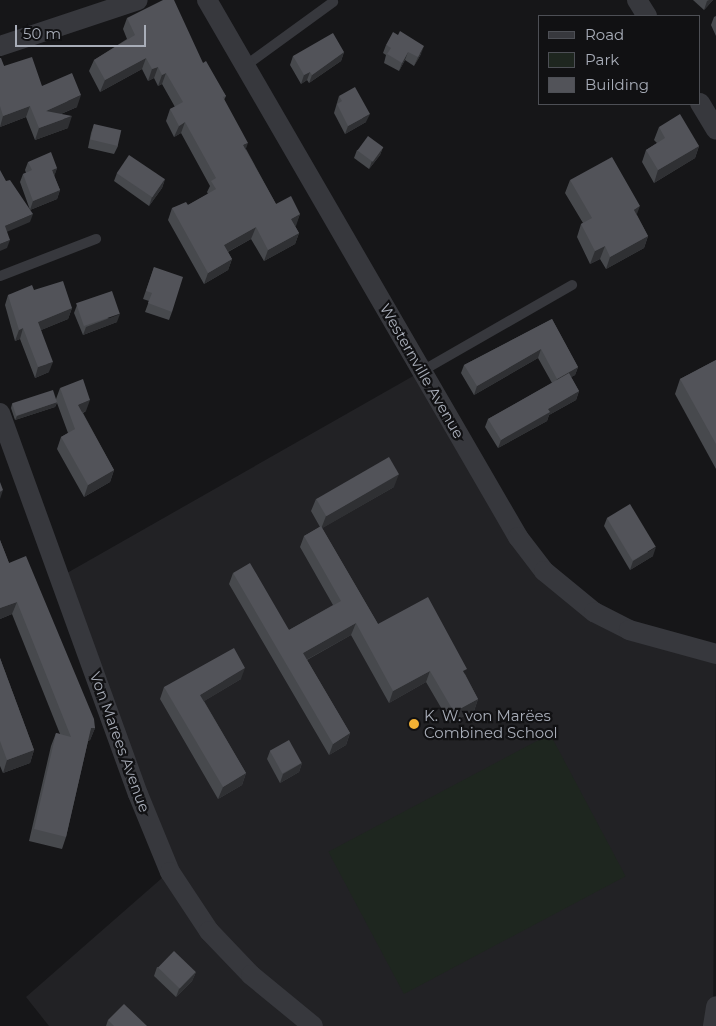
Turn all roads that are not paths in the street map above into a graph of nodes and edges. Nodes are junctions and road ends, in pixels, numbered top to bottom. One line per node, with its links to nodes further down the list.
1 (138, 0): 6 (street)
2 (207, 0): 7 (street, Westernville Avenue)
3 (637, 0): 5 (street)
4 (333, 2): 7 (lane)
5 (646, 15)
6 (0, 46)
7 (245, 66): 13 (street, Westernville Avenue)
8 (701, 105): 9 (street)
9 (716, 130)
10 (96, 239): 11 (lane)
11 (0, 276)
12 (572, 285): 13 (lane)
13 (422, 371): 15 (street, Westernville Avenue)
14 (0, 413): 17 (street, Von Marees Avenue)
15 (716, 654)
16 (716, 1006): 18 (street)
17 (313, 1026)
18 (714, 1026)

